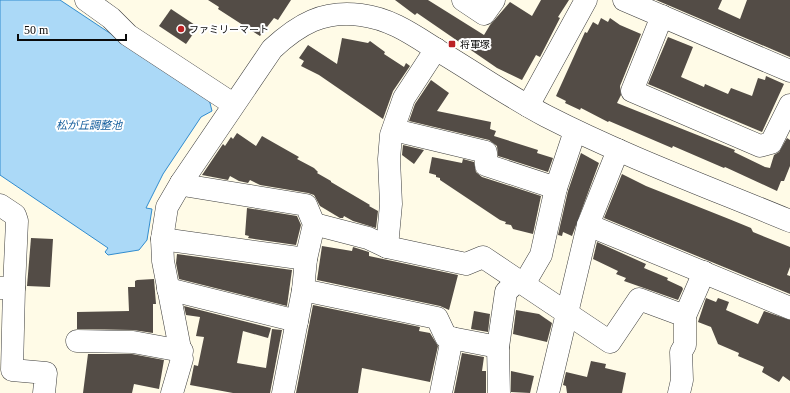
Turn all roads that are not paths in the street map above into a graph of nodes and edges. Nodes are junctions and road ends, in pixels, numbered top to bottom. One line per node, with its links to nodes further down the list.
1 (86, 0): 10 (street)
2 (463, 0): 3 (street)
3 (494, 0)
4 (586, 0): 12 (street)
5 (624, 0): 7 (street)
6 (350, 7): 8 (street); 10 (street)
7 (662, 16): 9 (street); 11 (street)
8 (436, 49): 12 (street); 13 (street)
9 (790, 71)
10 (233, 104): 16 (street)
11 (790, 105)
12 (528, 106): 14 (street)
13 (394, 130): 17 (street); 23 (street)
14 (575, 131): 15 (street); 17 (street)
15 (618, 150): 19 (street); 21 (street)
16 (181, 183): 20 (street); 22 (street)
17 (556, 188): 26 (street)
18 (0, 205): 27 (street)
19 (790, 221)
20 (314, 224): 23 (street); 24 (street)
21 (588, 225): 25 (street); 31 (street)
22 (162, 239): 24 (street); 28 (street)
23 (387, 247): 26 (street)
24 (306, 259): 29 (street)
25 (704, 272): 30 (street); 32 (street)
26 (521, 282): 31 (street); 36 (street)
27 (7, 288): 38 (street)
28 (168, 289): 33 (street); 37 (street)
29 (303, 290): 33 (street); 34 (street)
30 (790, 308)
31 (566, 312): 32 (street); 43 (street)
32 (685, 316): 44 (street)
33 (297, 321): 40 (street)
34 (452, 338): 36 (street); 41 (street)
35 (76, 341): 37 (street)
36 (498, 347): 42 (street)
37 (182, 351): 39 (street)
38 (44, 393)
39 (172, 393)
40 (283, 393)
41 (442, 393)
42 (498, 393)
43 (548, 393)
44 (679, 393)

